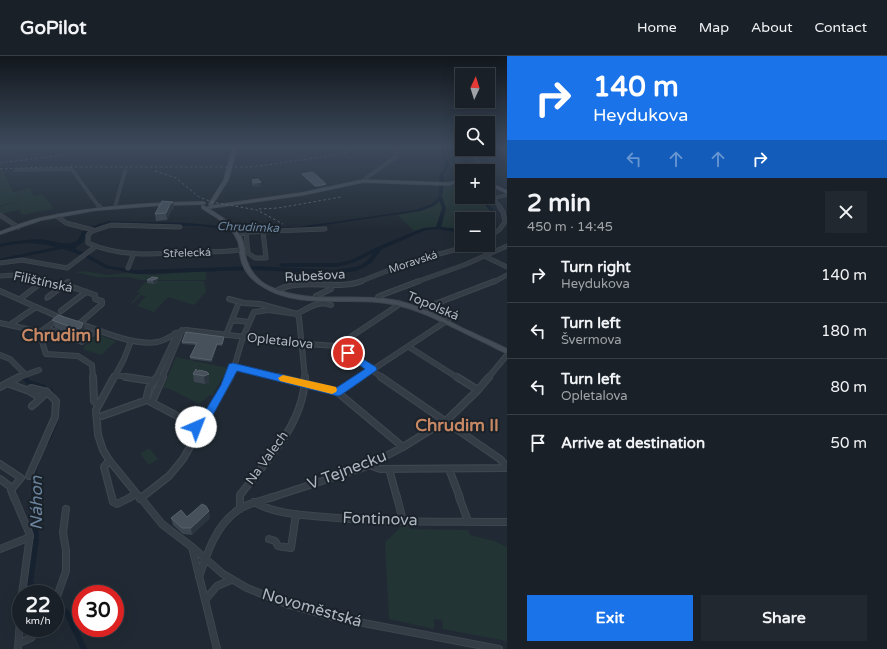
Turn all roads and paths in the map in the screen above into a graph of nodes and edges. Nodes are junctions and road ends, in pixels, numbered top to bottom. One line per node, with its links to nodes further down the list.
1 (76, 175): 13 (street)
2 (124, 175): 12 (street)
3 (227, 175): 8 (street)
4 (370, 175): 5 (street)
5 (365, 181): 6 (street); 11 (street)
6 (455, 182)
7 (495, 186): 9 (street)
8 (218, 193): 10 (street); 11 (street)
9 (507, 194): 24 (street)
10 (203, 205): 11 (street); 12 (street); 16 (street, Rubešova)
11 (210, 206): 16 (street, Rubešova)
12 (116, 207): 13 (street)
13 (100, 208): 15 (street)
14 (0, 215): 17 (street)
15 (57, 216): 17 (street); 20 (street)
16 (230, 225): 21 (street, Rubešova)
17 (18, 227): 25 (street)
18 (180, 227): 20 (street)
19 (325, 229): 22 (street)
20 (93, 230): 27 (street, Střelecká)
21 (237, 232): 22 (street); 28 (street, Rubešova)
22 (263, 232): 23 (street)
23 (246, 233)
24 (495, 233)
25 (0, 234)
26 (507, 246): 31 (street)
27 (95, 247): 30 (street, Střelecká); 32 (street)
28 (243, 250): 30 (street, Střelecká); 46 (street, Rubešova)
29 (455, 250): 41 (street, Moravská)
30 (134, 253): 34 (street)
31 (484, 256): 33 (street); 55 (street)
32 (0, 263)
33 (507, 267)
34 (128, 268)
35 (507, 275): 37 (street)
36 (0, 276): 38 (street, Filištínská)
37 (500, 279): 40 (street); 60 (street)
38 (42, 282): 42 (street, Filištínská); 53 (street)
39 (68, 282): 42 (street)
40 (507, 283)
41 (355, 284): 43 (street, Rubešova)
42 (64, 285): 47 (street, Filištínská); 52 (street)
43 (331, 285): 46 (street, Rubešova); 50 (street)
44 (100, 290): 49 (street)
45 (0, 291): 48 (street)
46 (276, 291): 55 (street, Topolská)
47 (86, 292): 49 (street, Filištínská); 61 (street)
48 (6, 293): 51 (street); 53 (street)
49 (95, 294): 64 (street)
50 (316, 296)
51 (0, 297)
52 (48, 297)
53 (19, 299): 59 (street)
54 (229, 299): 56 (street)
55 (378, 299): 57 (street, Topolská); 60 (street, Topolská)
56 (239, 302): 62 (street); 63 (street)
57 (399, 303): 60 (street, Topolská); 78 (street)
58 (331, 305): 62 (street)
59 (36, 307): 64 (street); 68 (street)
60 (424, 310): 65 (street, Topolská)
61 (61, 311)
62 (297, 314): 66 (street); 77 (street, Na Valech)
63 (232, 320): 66 (street); 74 (street)
64 (70, 321): 69 (street); 76 (street)
65 (447, 321): 79 (street); 80 (street, Topolská)
66 (249, 322): 75 (street)
67 (0, 323): 68 (street)
68 (10, 324): 71 (street)
69 (46, 328): 71 (street); 73 (street)
70 (182, 330): 72 (street); 74 (street, Opletalova); 98 (street)
71 (39, 332): 99 (street)
72 (175, 333): 76 (street); 88 (street)
73 (92, 334)
74 (226, 335): 75 (street, Opletalova)
75 (243, 337): 77 (street, Opletalova); 83 (street)
76 (131, 340): 87 (street, Novoměstská)
77 (302, 344): 78 (street, Opletalova); 89 (street, Na Valech)
78 (337, 346): 85 (street)
79 (409, 347): 85 (street); 92 (street)
80 (507, 350)
81 (0, 355): 86 (street)
82 (507, 355): 92 (street, V Tejnecku)
83 (233, 366): 89 (street); 103 (street)
84 (39, 370): 86 (street)
85 (372, 370): 94 (street); 102 (street)
86 (23, 375): 90 (street)
87 (116, 375): 88 (street); 99 (street, Novoměstská)
88 (152, 381): 97 (street)
89 (305, 383): 94 (street); 117 (street, Na Valech)
90 (6, 384): 91 (street); 93 (street)
91 (0, 387)
92 (478, 390): 102 (street, V Tejnecku)
93 (28, 391): 95 (street); 96 (street)
94 (338, 392): 104 (street)
95 (48, 393): 96 (street); 111 (street)
96 (41, 398): 100 (street)
97 (146, 400): 98 (street); 101 (street)
98 (152, 402): 103 (street)
99 (98, 405): 105 (street, Novoměstská)
100 (32, 406)
101 (102, 416)
102 (446, 421): 104 (street, V Tejnecku); 108 (street)
103 (200, 428): 114 (street)
104 (403, 447): 107 (street, V Tejnecku)
105 (109, 460): 114 (street, Novoměstská); 114 (street)
106 (0, 464): 113 (street)
107 (369, 465): 109 (street); 115 (street, V Tejnecku)
108 (507, 468): 110 (street)
109 (389, 469): 110 (street); 119 (street)
110 (449, 469): 120 (street)
111 (30, 476)
112 (0, 478): 113 (street)
113 (12, 488): 122 (street)
114 (138, 496): 124 (street, Novoměstská)
115 (254, 502): 117 (street, V Tejnecku); 118 (street, Fontinova)
116 (66, 509): 130 (street)
117 (240, 509): 126 (street, V Tejnecku)
118 (296, 514): 119 (street, Fontinova); 123 (street)
119 (403, 521): 120 (street, Fontinova)
120 (468, 521): 121 (street, Fontinova)
121 (507, 522)
122 (30, 537): 125 (street); 129 (street)
123 (269, 538)
124 (192, 547): 126 (street, Novoměstská); 127 (street)
125 (0, 550)
126 (204, 558): 127 (street, V Tejnecku); 128 (street, Novoměstská)
127 (199, 577): 131 (street)
128 (231, 580): 131 (street); 135 (street, Novoměstská)
129 (23, 585)
130 (61, 585)
131 (205, 600): 134 (street)
132 (32, 637): 133 (street)
133 (18, 646)
134 (217, 649)
135 (500, 649)

